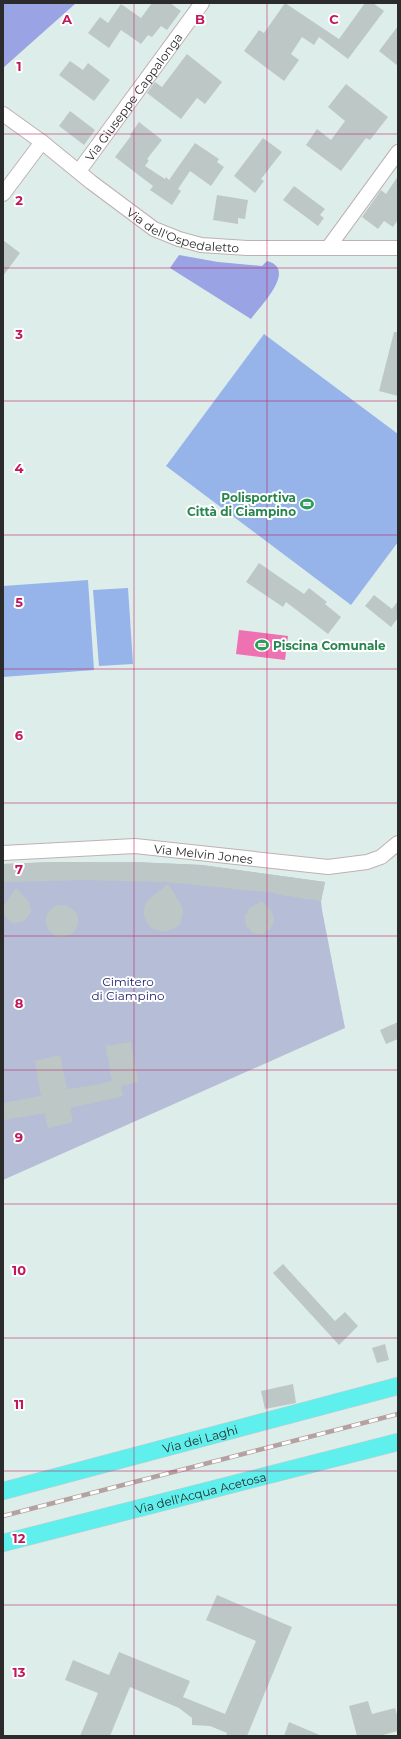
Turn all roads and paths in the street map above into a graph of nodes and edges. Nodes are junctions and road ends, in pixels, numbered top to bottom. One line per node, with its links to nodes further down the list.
1 (202, 3): 5 (street, Via Giuseppe Cappalonga)
2 (3, 114): 3 (street, Via dell'Ospedaletto)
3 (42, 142): 5 (street, Via dell'Ospedaletto); 6 (street)
4 (398, 152): 7 (street)
5 (78, 171): 7 (street, Via dell'Ospedaletto)
6 (3, 194)
7 (328, 248): 8 (street, Via dell'Ospedaletto)
8 (398, 248)
9 (398, 843): 10 (street, Via Melvin Jones)
10 (3, 853)
11 (398, 1386): 13 (main road, Via dei Laghi)
12 (398, 1442): 14 (main road, Via dell'Acqua Acetosa)
13 (3, 1491)
14 (3, 1543)

